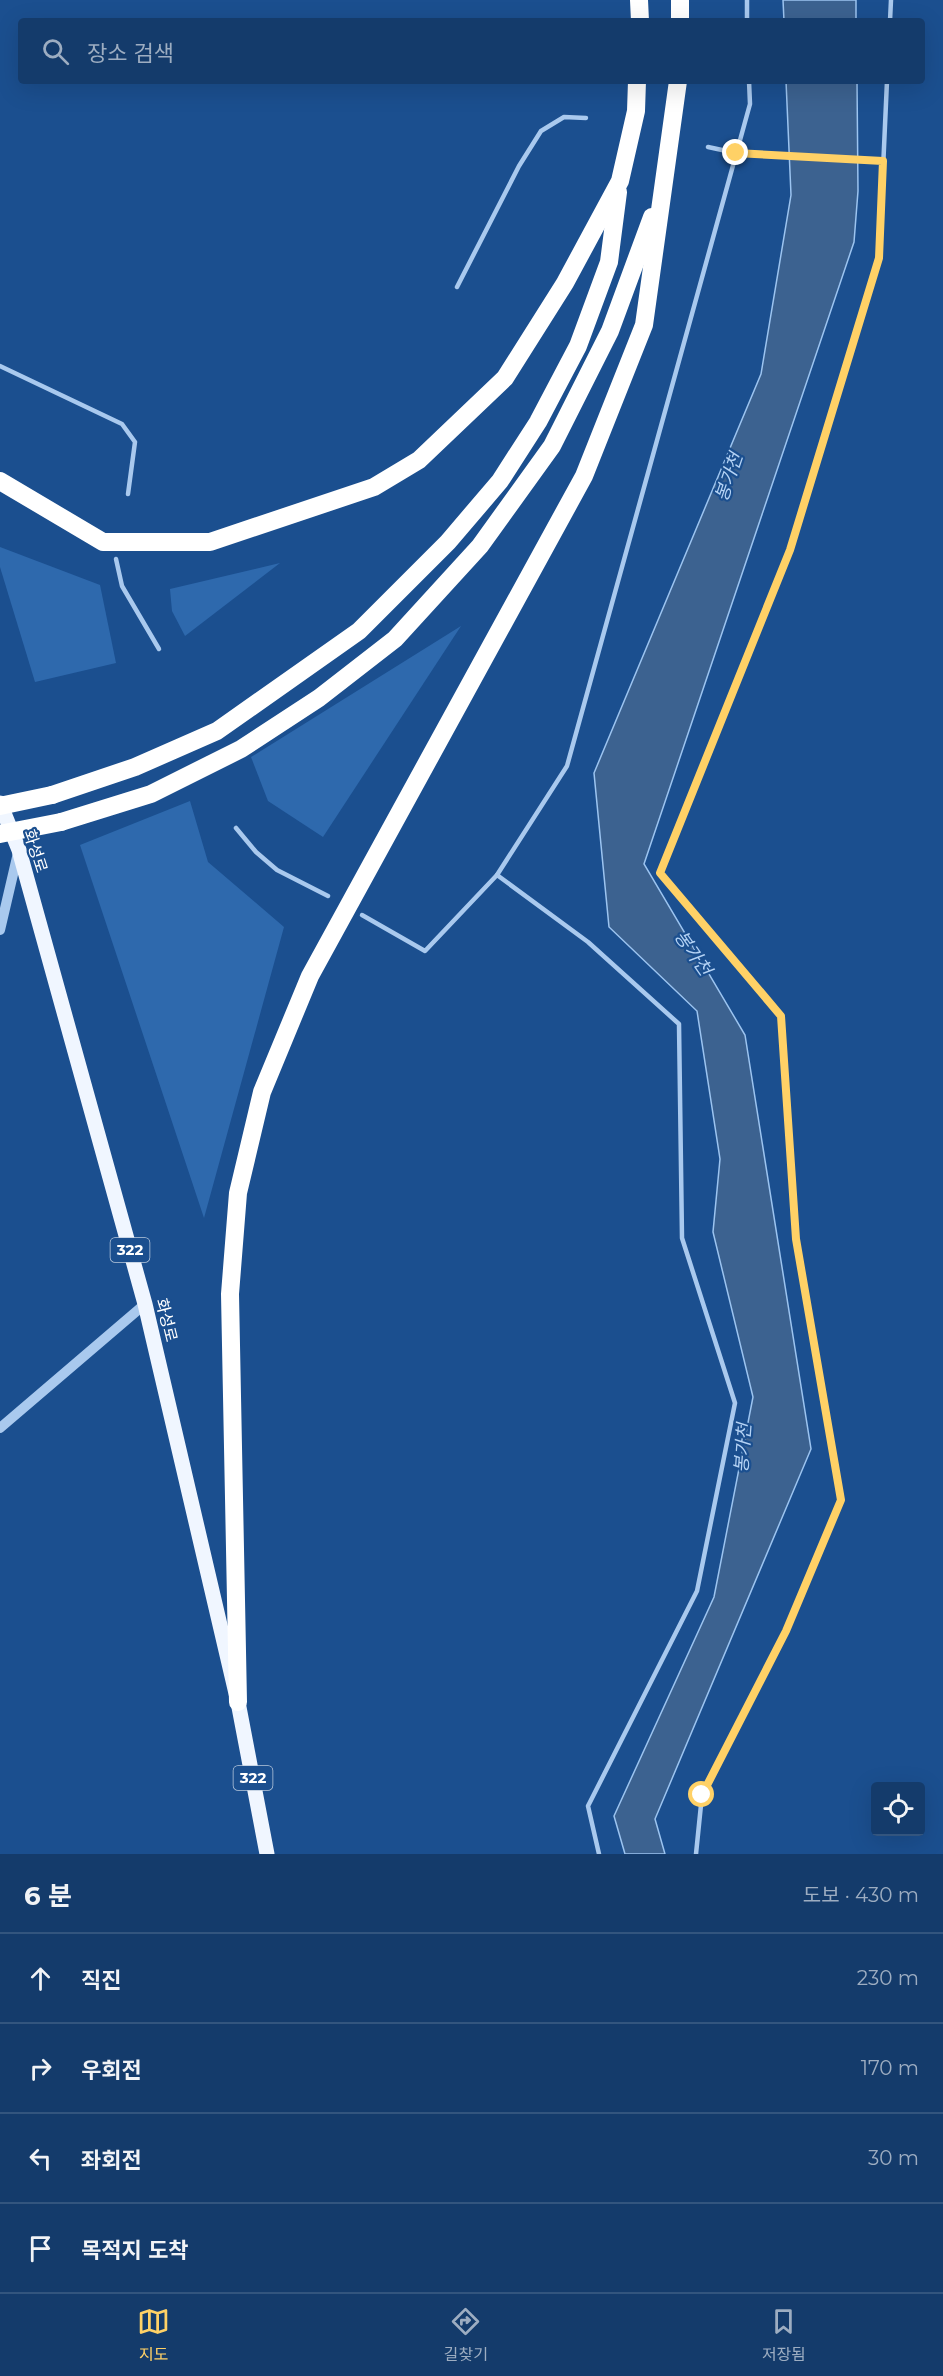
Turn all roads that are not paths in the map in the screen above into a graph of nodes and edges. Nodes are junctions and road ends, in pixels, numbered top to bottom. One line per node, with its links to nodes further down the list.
1 (639, 0): 5 (highway)
2 (680, 0): 6 (highway)
3 (747, 0): 7 (lane)
4 (891, 0): 8 (lane)
5 (640, 18)
6 (680, 18)
7 (747, 18)
8 (890, 18)
9 (637, 84): 17 (highway)
10 (678, 84): 18 (highway)
11 (749, 84): 15 (lane)
12 (887, 84): 16 (lane)
13 (586, 118): 19 (lane)
14 (708, 147): 15 (lane)
15 (736, 153): 16 (lane); 29 (lane)
16 (883, 161): 38 (lane)
17 (620, 181): 21 (highway); 25 (highway, bridge)
18 (665, 182): 27 (highway, bridge); 35 (highway)
19 (457, 287)
20 (0, 366): 22 (lane)
21 (0, 481)
22 (128, 494)
23 (116, 559): 24 (lane)
24 (159, 649)
25 (0, 805): 28 (main road, 화성로 / 322)
26 (236, 828): 30 (lane)
27 (0, 834)
28 (19, 850): 32 (street); 33 (main road, 화성로 / 322)
29 (497, 875): 31 (lane); 37 (lane)
30 (328, 896)
31 (362, 915)
32 (0, 930)
33 (145, 1304): 34 (street); 35 (main road, 화성로 / 322)
34 (0, 1428)
35 (238, 1702): 36 (main road, 화성로 / 322)
36 (267, 1854)
37 (599, 1854)
38 (696, 1854)

